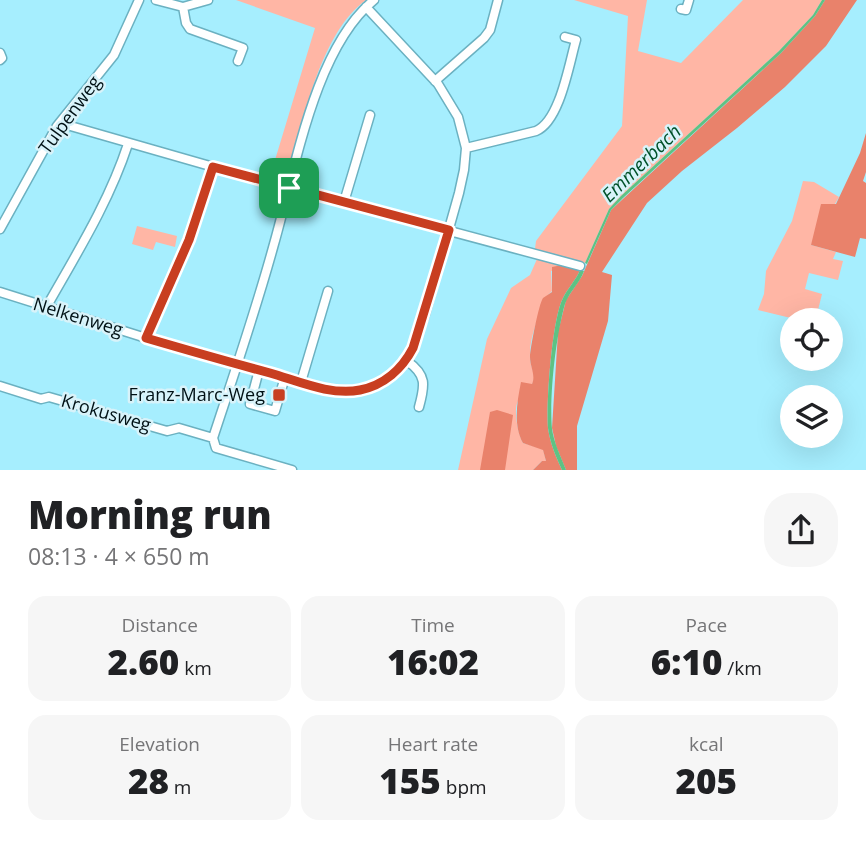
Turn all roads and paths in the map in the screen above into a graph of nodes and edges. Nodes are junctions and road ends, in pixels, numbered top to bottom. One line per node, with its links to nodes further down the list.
1 (139, 0): 16 (street, Tulpenweg)
2 (156, 0): 7 (street)
3 (208, 0): 7 (street)
4 (374, 0): 8 (street)
5 (498, 0): 14 (street)
6 (689, 0): 9 (street)
7 (183, 7): 13 (street)
8 (366, 7): 14 (street); 20 (street)
9 (681, 9)
10 (565, 37): 18 (street)
11 (0, 53): 12 (street)
12 (0, 61)
13 (238, 61)
14 (435, 81): 18 (street)
15 (370, 115): 21 (street)
16 (60, 123): 17 (street); 22 (street, Tulpenweg)
17 (128, 144): 19 (street); 27 (street)
18 (466, 148): 23 (street)
19 (213, 167): 20 (street); 28 (street)
20 (289, 188): 21 (street); 30 (street)
21 (344, 202): 23 (street)
22 (0, 229)
23 (449, 230): 24 (street); 29 (street)
24 (580, 267)
25 (328, 291): 33 (street)
26 (0, 292): 27 (street, Nelkenweg)
27 (47, 306): 28 (street, Nelkenweg)
28 (146, 338): 30 (street, Nelkenweg)
29 (407, 361): 33 (street); 35 (street)
30 (237, 364): 31 (street); 36 (street)
31 (259, 370): 32 (street); 32 (street)
32 (285, 377): 33 (street)
33 (301, 382)
34 (0, 386): 36 (street, Krokusweg)
35 (419, 407)
36 (212, 438): 37 (street)
37 (292, 470)

